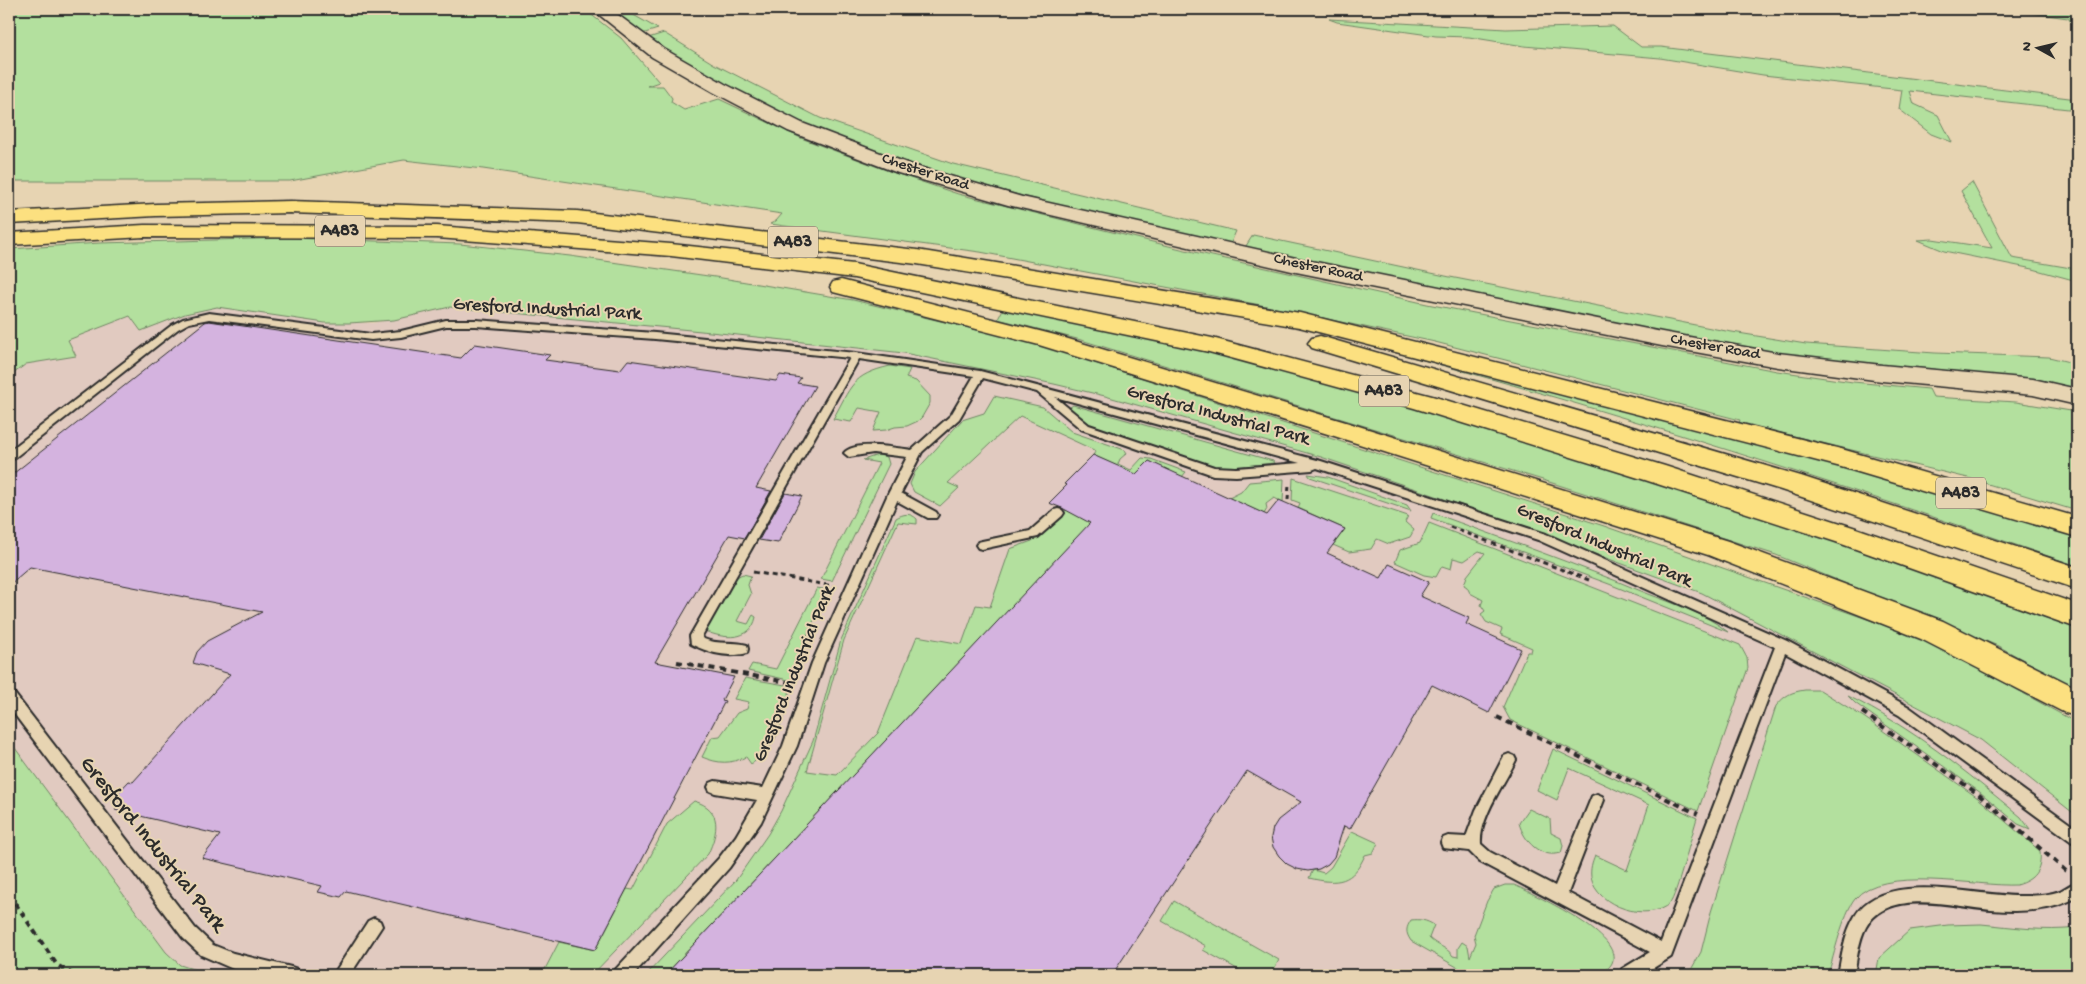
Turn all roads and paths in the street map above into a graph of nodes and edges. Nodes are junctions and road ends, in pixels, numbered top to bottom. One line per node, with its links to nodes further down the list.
1 (600, 9): 9 (main road, Chester Road)
2 (9, 218): 5 (highway, A483)
3 (9, 239): 4 (highway, A483)
4 (671, 250): 26 (highway, A483); 32 (highway, A483)
5 (1008, 273): 20 (highway, A483); 23 (highway, A483)
6 (856, 356): 7 (lane, Gresford Industrial Park); 12 (lane, Gresford Industrial Park); 22 (lane)
7 (980, 374): 8 (lane, Gresford Industrial Park); 11 (lane, Gresford Industrial Park)
8 (1037, 388): 13 (lane, Gresford Industrial Park); 13 (lane)
9 (2077, 397)
10 (849, 453): 11 (lane)
11 (914, 454): 15 (lane, Gresford Industrial Park)
12 (9, 456)
13 (1321, 465): 27 (lane, Gresford Industrial Park)
14 (1289, 477): 16 (path)
15 (894, 494): 18 (lane); 25 (lane, Gresford Industrial Park)
16 (1288, 500)
17 (1058, 513): 21 (lane)
18 (932, 515)
19 (1440, 524): 24 (path)
20 (2077, 527)
21 (982, 545)
22 (734, 568): 25 (path); 28 (lane)
23 (2077, 578)
24 (1597, 583)
25 (851, 589): 30 (lane, Gresford Industrial Park)
26 (2077, 616)
27 (1782, 645): 39 (lane); 40 (lane, Gresford Industrial Park)
28 (742, 649)
29 (677, 662): 30 (path)
30 (812, 680): 37 (lane, Gresford Industrial Park)
31 (9, 697): 49 (lane, Gresford Industrial Park)
32 (2077, 703)
33 (1855, 708): 43 (path)
34 (1496, 717): 39 (path)
35 (1508, 760): 42 (lane)
36 (715, 786): 37 (lane)
37 (766, 795): 51 (lane, Gresford Industrial Park)
38 (1597, 800): 45 (lane)
39 (1714, 822): 47 (lane)
40 (2077, 837)
41 (1448, 843): 42 (lane)
42 (1473, 844): 45 (lane)
43 (2074, 882): 53 (lane)
44 (9, 894): 48 (path)
45 (1559, 896): 47 (lane)
46 (374, 926): 50 (lane)
47 (1664, 952): 52 (lane)
48 (74, 975)
49 (291, 975)
50 (341, 975)
51 (622, 975)
52 (1628, 975)
53 (1846, 975)

